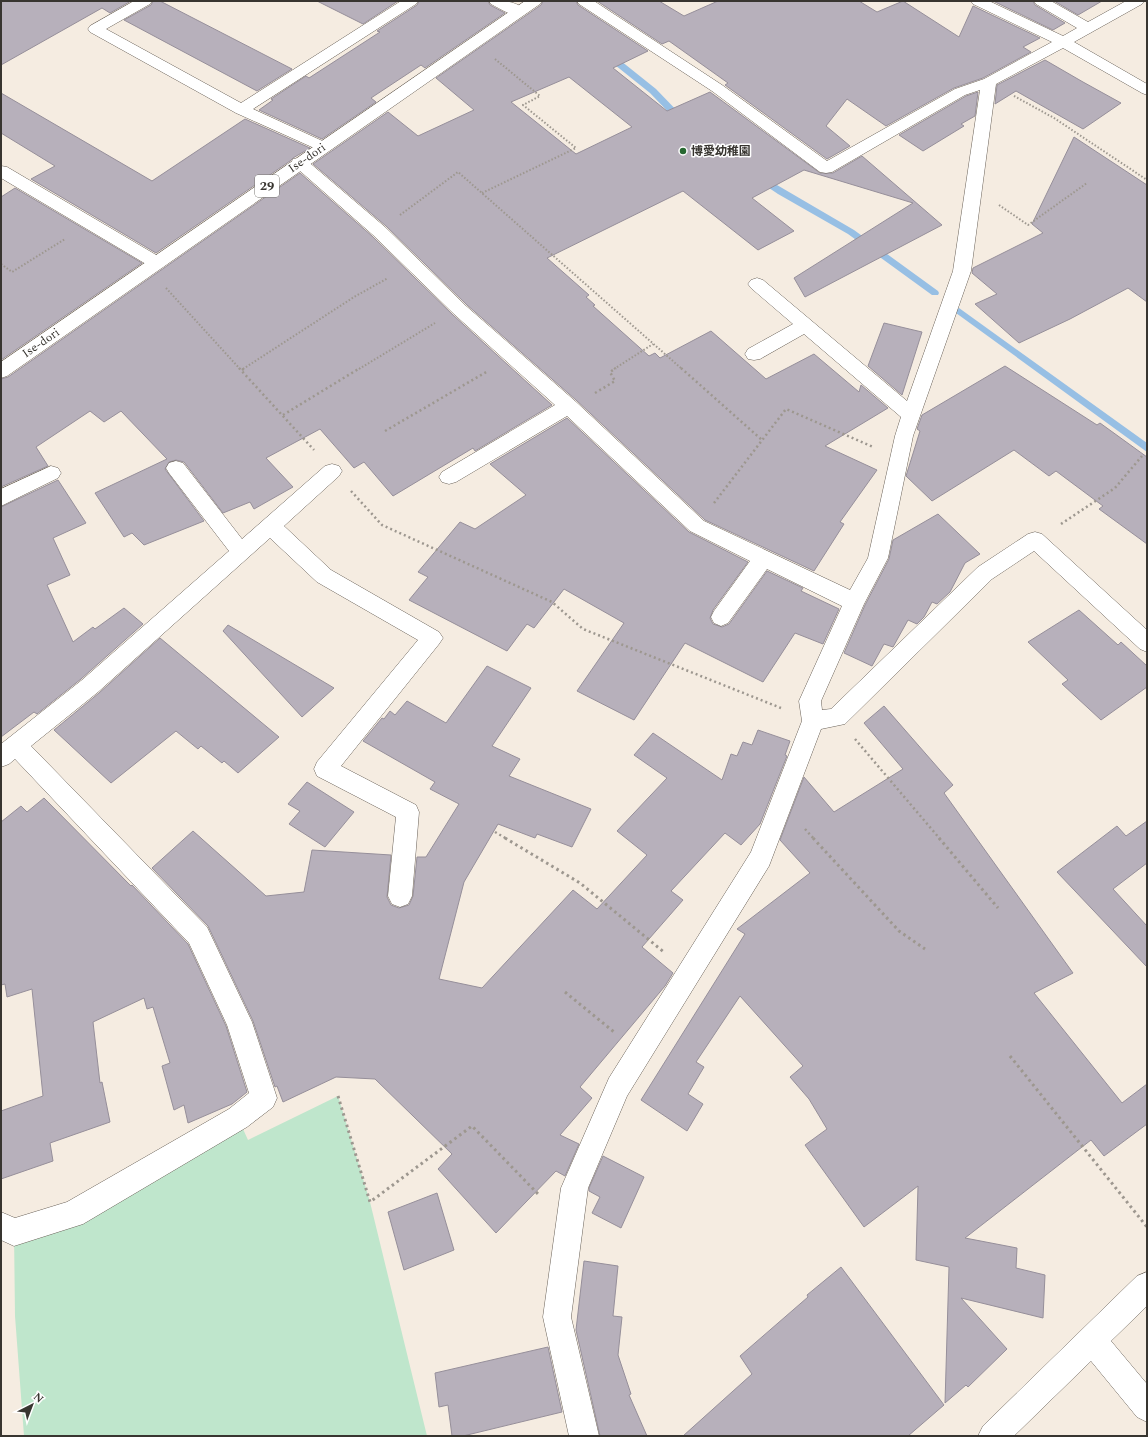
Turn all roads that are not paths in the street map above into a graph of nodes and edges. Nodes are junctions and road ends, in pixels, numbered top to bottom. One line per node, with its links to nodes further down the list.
1 (144, 1): 13 (street)
2 (411, 1): 13 (street)
3 (496, 1): 8 (street)
4 (584, 1): 11 (street)
5 (978, 1): 10 (street)
6 (1041, 1): 9 (street)
7 (1137, 1): 9 (street)
8 (528, 4): 14 (street, Ise-dori / 29)
9 (1088, 28): 10 (street)
10 (1064, 42): 11 (street); 12 (street)
11 (989, 82): 23 (street)
12 (1147, 90)
13 (241, 110): 14 (street)
14 (322, 147): 15 (street, Ise-dori / 29)
15 (299, 163): 17 (street, Ise-dori / 29); 22 (street)
16 (1, 171): 17 (street)
17 (152, 266): 21 (street, Ise-dori / 29)
18 (757, 284): 19 (street)
19 (805, 325): 20 (street); 23 (street)
20 (754, 354)
21 (1, 371)
22 (569, 407): 27 (street); 31 (street)
23 (912, 416): 32 (street)
24 (176, 468): 30 (street)
25 (332, 471): 29 (street)
26 (51, 474): 28 (street)
27 (449, 476)
28 (1, 498)
29 (271, 526): 30 (street); 37 (street)
30 (241, 552): 36 (street)
31 (763, 558): 32 (street); 33 (street)
32 (854, 602): 35 (street)
33 (722, 617)
34 (1147, 643): 35 (street)
35 (825, 719): 42 (street)
36 (8, 751): 38 (street)
37 (400, 896)
38 (1, 1226)
39 (1147, 1286): 40 (street)
40 (1092, 1340): 41 (street); 43 (street)
41 (1147, 1407)
42 (584, 1436)
43 (993, 1436)

